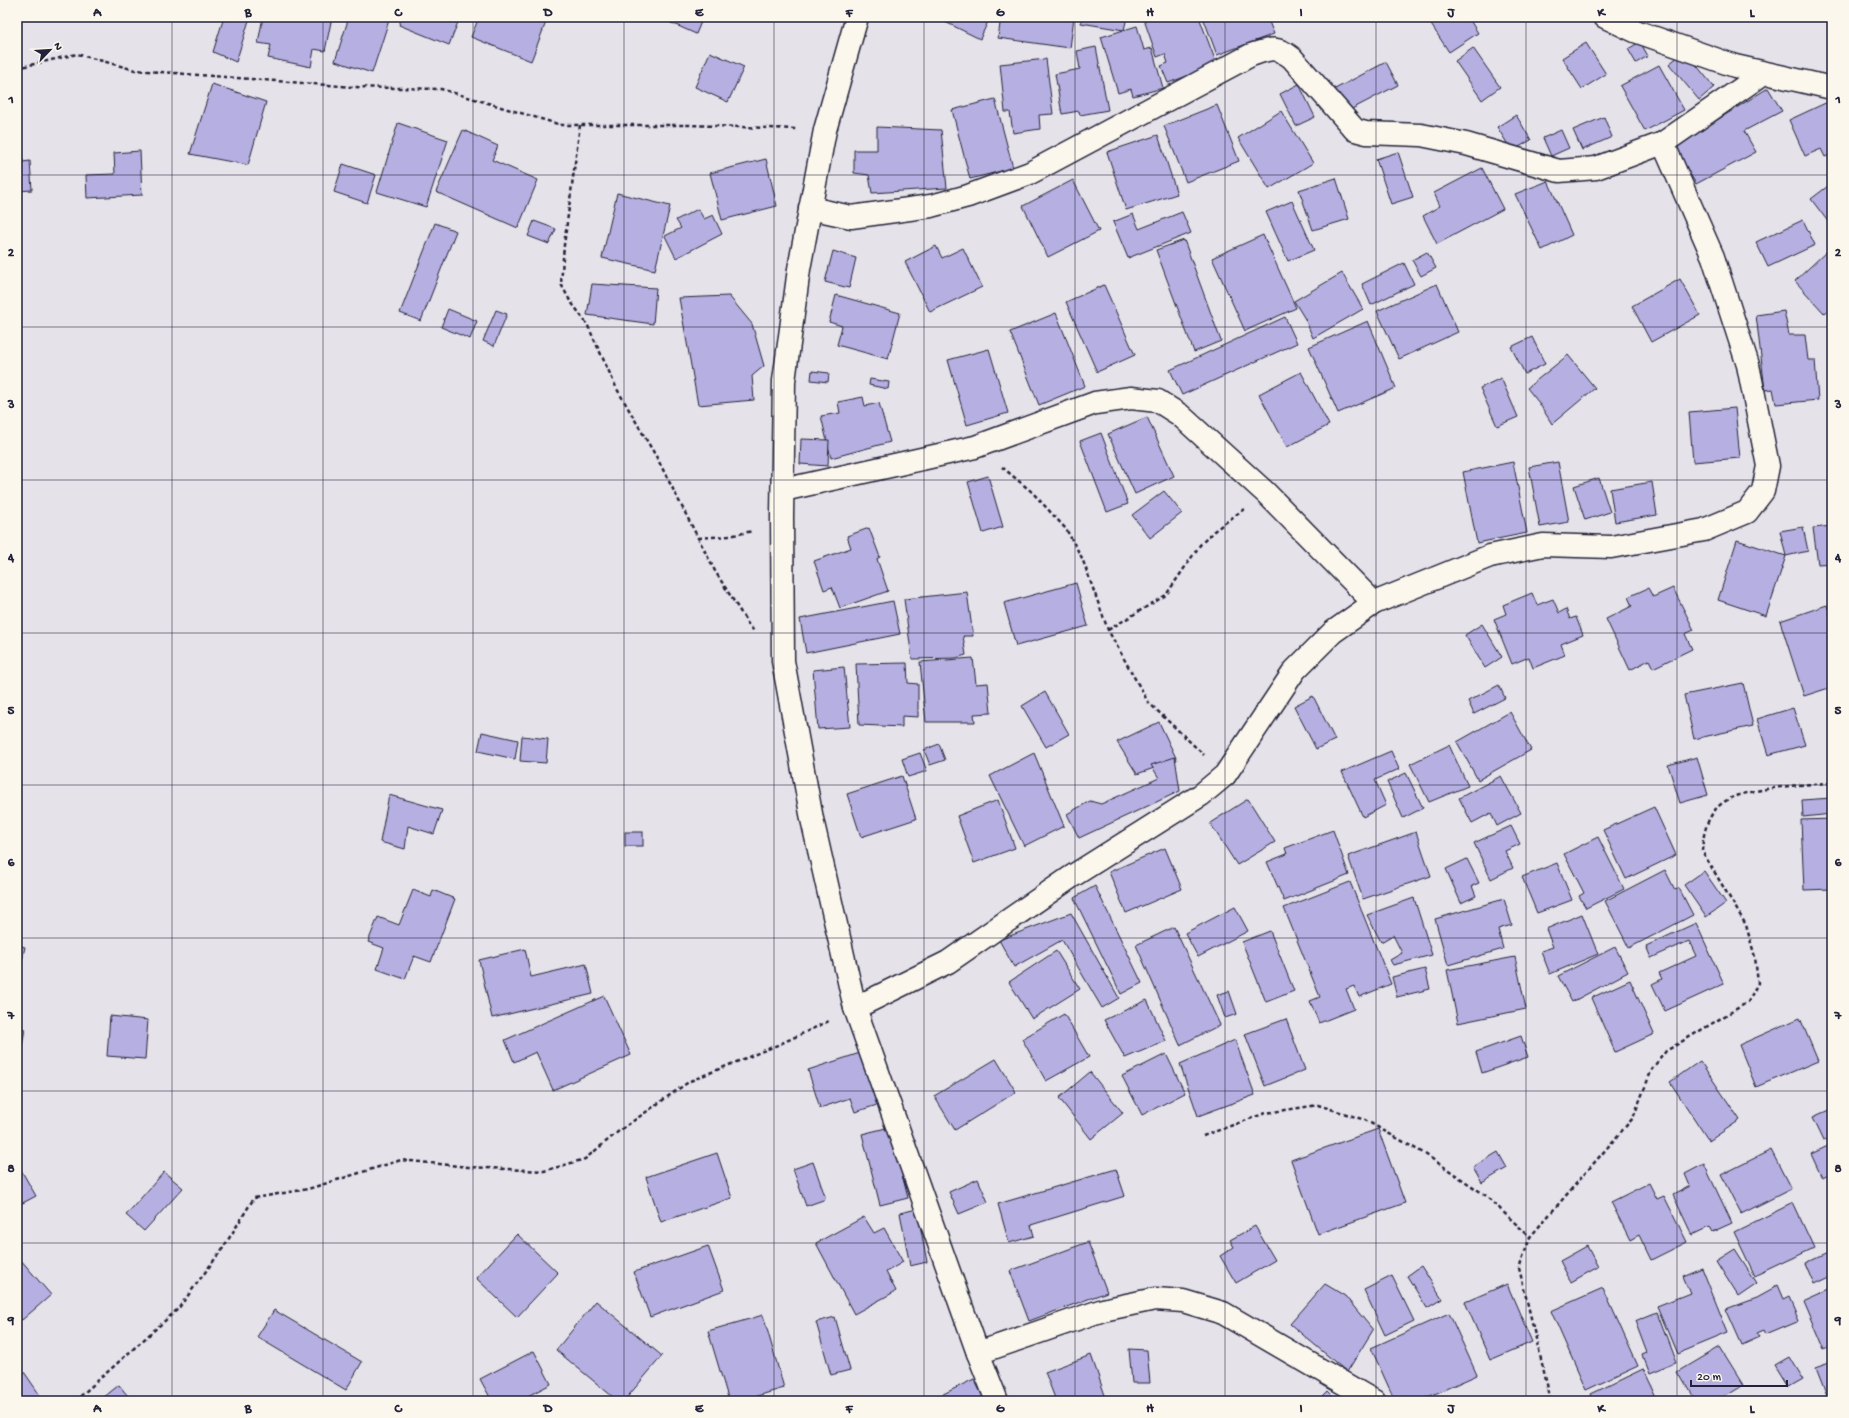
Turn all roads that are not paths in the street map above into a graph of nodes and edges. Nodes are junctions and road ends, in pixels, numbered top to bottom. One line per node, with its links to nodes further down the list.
1 (857, 17): 6 (street)
2 (1605, 17): 3 (street)
3 (1764, 73): 4 (street); 5 (street)
4 (1832, 88)
5 (1663, 143): 6 (street); 8 (street)
6 (810, 208): 7 (street)
7 (783, 490): 8 (street); 9 (street)
8 (1374, 602): 9 (street)
9 (854, 1008): 10 (street)
10 (978, 1353): 11 (street); 12 (street)
11 (997, 1401)
12 (1374, 1401)

